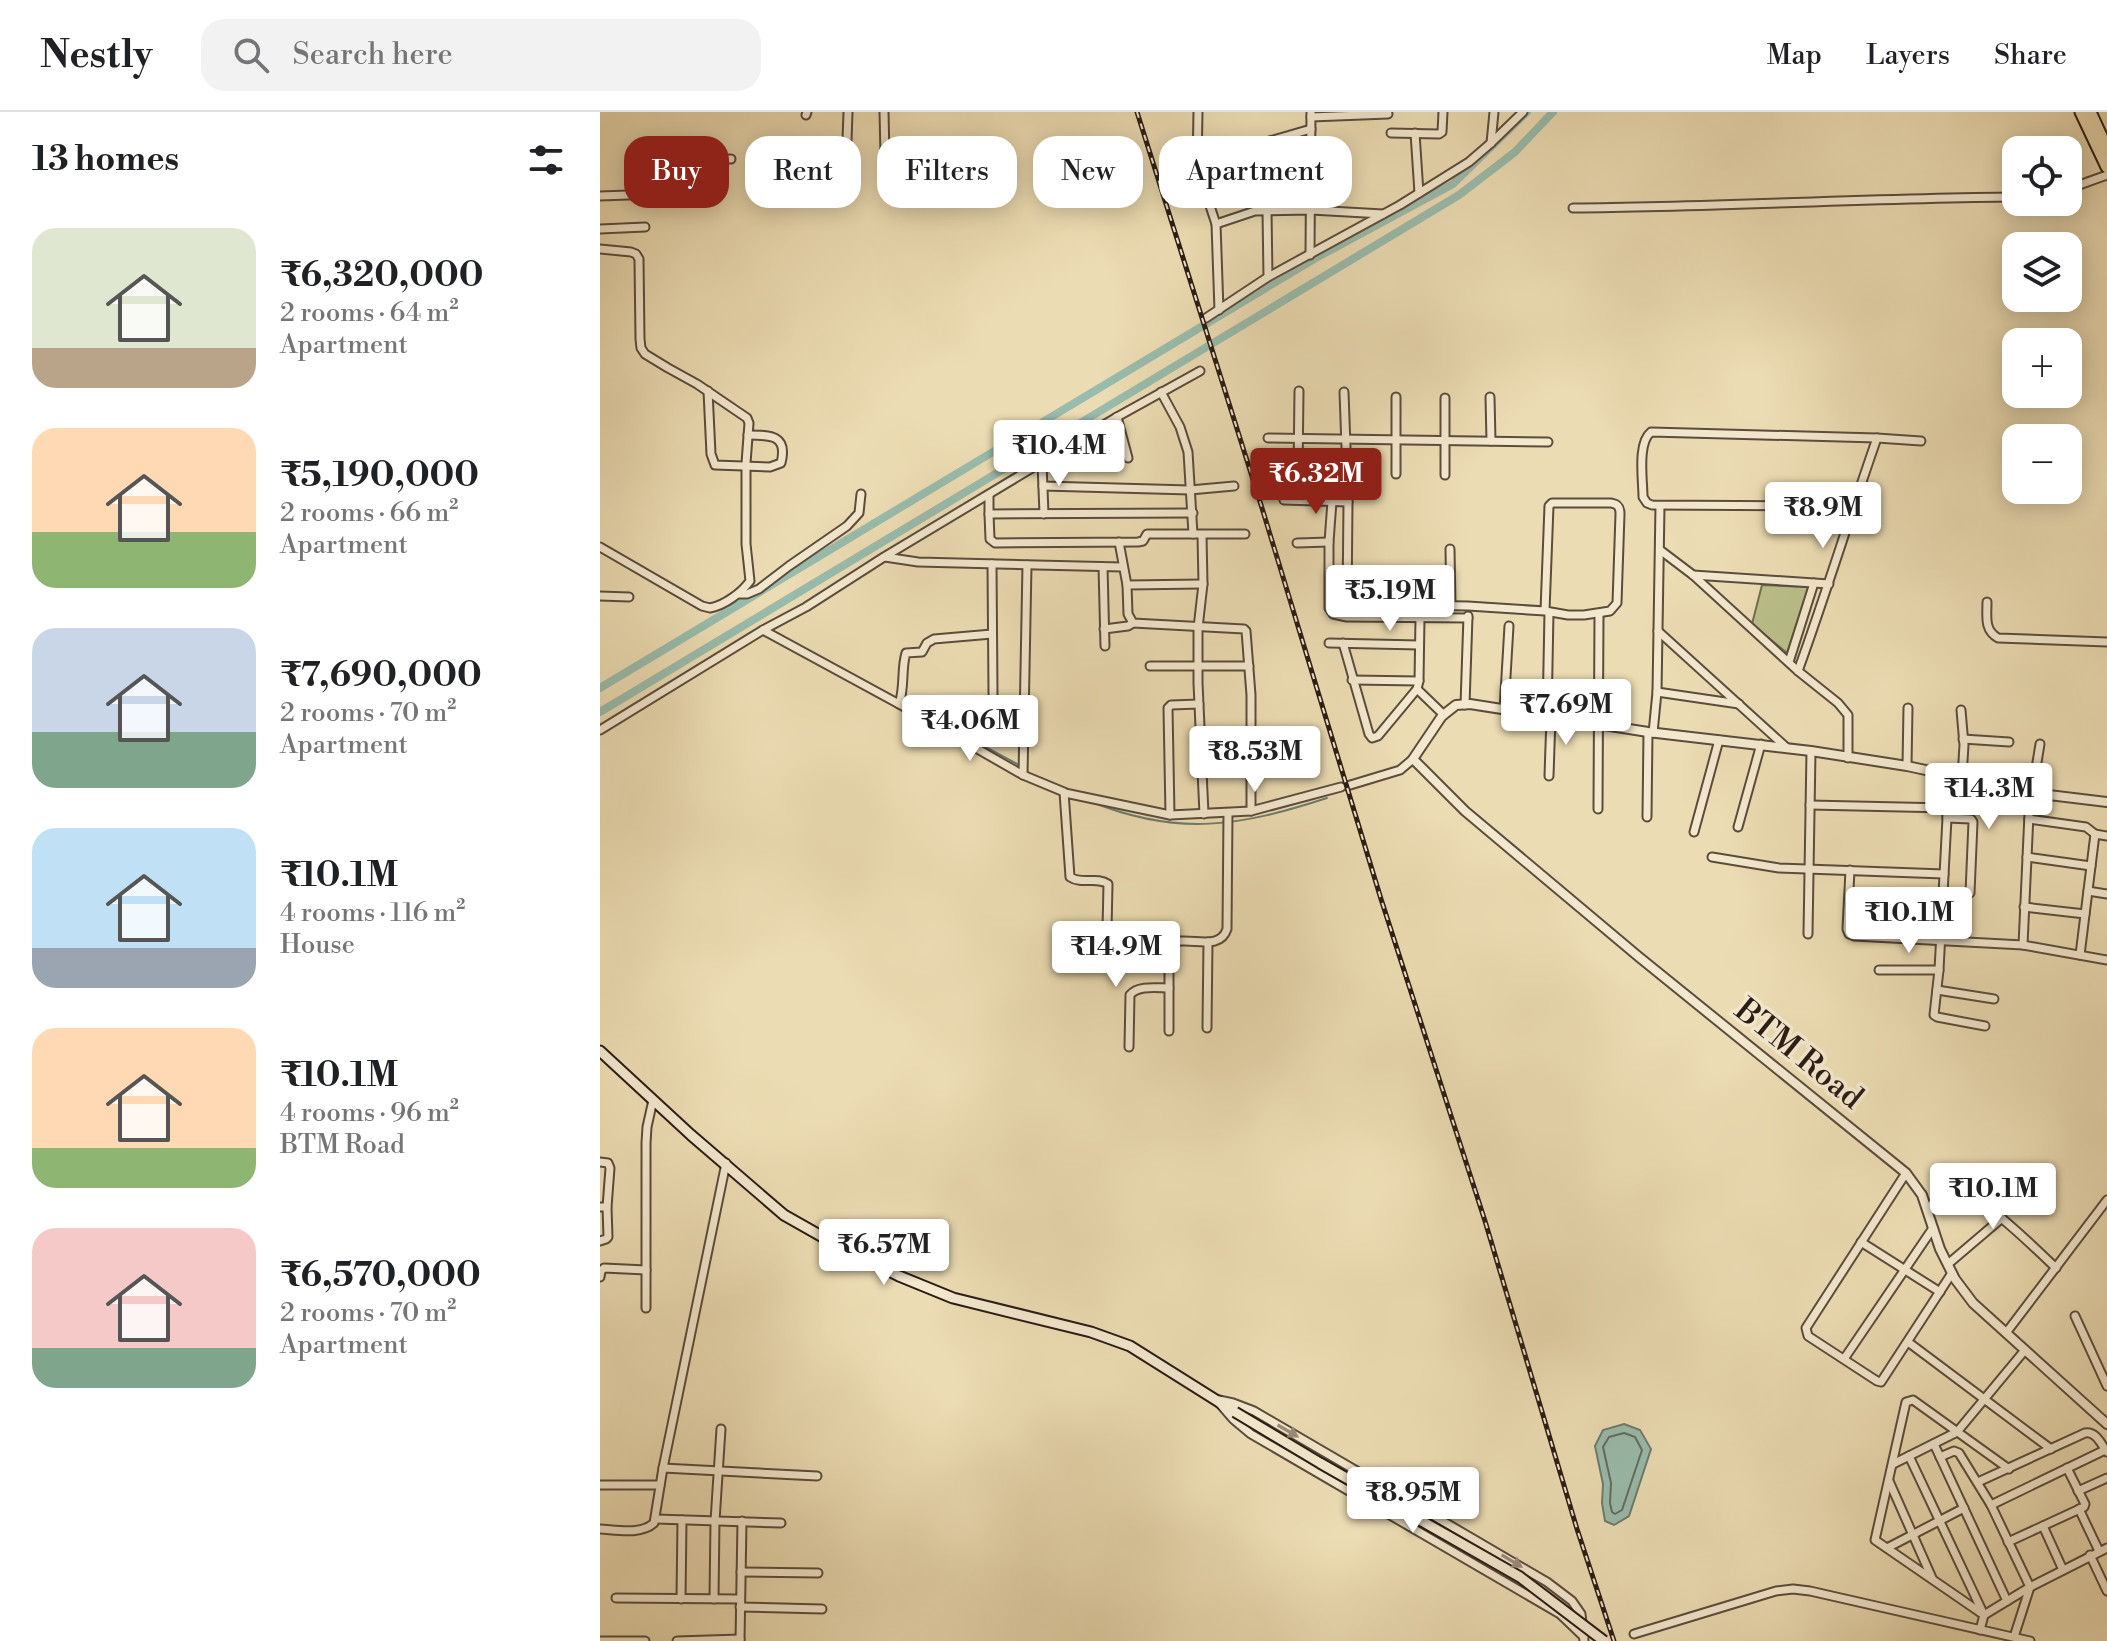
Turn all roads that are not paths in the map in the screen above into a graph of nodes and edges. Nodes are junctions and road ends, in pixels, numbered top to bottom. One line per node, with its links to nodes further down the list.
1 (848, 112): 14 (street)
2 (884, 112): 15 (street)
3 (1198, 112): 16 (street)
4 (1443, 112): 13 (street)
5 (1494, 112): 18 (street)
6 (1523, 112): 18 (street)
7 (2081, 112): 21 (highway)
8 (2090, 112): 19 (highway)
9 (1311, 114): 10 (street); 11 (street)
10 (1388, 114)
11 (1311, 129): 17 (street); 29 (street)
12 (1391, 133): 13 (street)
13 (1415, 133): 24 (street)
14 (847, 136)
15 (885, 136)
16 (1198, 136)
17 (1287, 136)
18 (1491, 143): 24 (street)
19 (2107, 149)
20 (731, 159): 25 (street)
21 (2107, 167)
22 (2107, 175): 23 (street)
23 (2082, 184)
24 (1419, 193): 31 (street)
25 (600, 196)
26 (2002, 197): 28 (street)
27 (1211, 208): 32 (street)
28 (1573, 208)
29 (1311, 210): 30 (street); 31 (street); 36 (street)
30 (1267, 211): 32 (street); 37 (street)
31 (1384, 215): 36 (street)
32 (1216, 224): 38 (street)
33 (645, 227): 34 (street)
34 (600, 229)
35 (600, 249): 41 (street)
36 (1310, 255): 37 (street)
37 (1268, 277): 38 (street)
38 (1219, 310): 39 (street)
39 (1206, 318)
40 (1200, 371): 43 (street)
41 (708, 391): 49 (street); 61 (street)
42 (1299, 391): 52 (street)
43 (1161, 392): 48 (street); 67 (street)
44 (1344, 392): 53 (street)
45 (1396, 397): 54 (street)
46 (1490, 397): 56 (street)
47 (1445, 398): 55 (street)
48 (1117, 417): 59 (street); 60 (street)
49 (748, 435): 61 (street); 61 (street)
50 (1268, 438): 52 (street)
51 (1877, 438): 57 (street); 73 (street); 74 (street)
52 (1298, 439): 53 (street); 62 (street)
53 (1345, 439): 54 (street); 72 (street)
54 (1396, 440): 55 (street); 63 (street)
55 (1445, 440): 56 (street); 64 (street)
56 (1491, 441): 58 (street)
57 (1921, 441)
58 (1548, 442)
59 (1128, 458)
60 (1042, 463): 65 (street); 69 (street)
61 (746, 467): 96 (street)
62 (1298, 473)
63 (1396, 474)
64 (1445, 475)
65 (1043, 486): 67 (street); 77 (street)
66 (1234, 486): 67 (street)
67 (1190, 490): 75 (street)
68 (861, 494): 96 (street)
69 (989, 495): 76 (street); 86 (street)
70 (1284, 500): 71 (street)
71 (1332, 501): 72 (street); 81 (street)
72 (1348, 502): 100 (street)
73 (1660, 506): 74 (street); 85 (street)
74 (1853, 506): 94 (street)
75 (1193, 513): 77 (street); 79 (street)
76 (989, 514): 77 (street); 80 (street)
77 (1044, 514)
78 (1245, 534): 79 (street)
79 (1198, 535): 80 (street); 93 (street)
80 (1119, 542): 90 (street)
81 (1329, 542): 82 (street); 105 (street)
82 (1297, 543)
83 (600, 547): 96 (street)
84 (1450, 549): 101 (street)
85 (1660, 550): 91 (street); 113 (street)
86 (884, 557): 87 (street); 112 (street)
87 (992, 564): 88 (street); 114 (street)
88 (1027, 565): 89 (street); 152 (street)
89 (1103, 567): 90 (street); 111 (street)
90 (1122, 567): 95 (street)
91 (1693, 575): 92 (street); 120 (street)
92 (1814, 583): 94 (street); 120 (street)
93 (1203, 584): 95 (street); 110 (street)
94 (1829, 584): 124 (street)
95 (1127, 585): 108 (street)
96 (736, 594)
97 (600, 596): 98 (street)
98 (629, 597)
99 (1987, 602): 115 (street)
100 (1347, 604): 101 (street); 105 (street)
101 (1451, 606): 102 (street)
102 (1468, 606): 103 (street); 107 (street)
103 (1547, 612): 104 (street); 104 (street); 137 (street)
104 (1599, 614): 138 (street)
105 (1347, 617): 106 (street)
106 (1420, 618): 107 (street); 118 (street)
107 (1468, 618): 132 (street)
108 (1133, 623): 110 (street); 111 (street)
109 (1509, 626): 134 (street)
110 (1198, 628): 122 (street); 123 (street)
111 (1104, 629): 119 (street)
112 (763, 630): 129 (street); 139 (street)
113 (1658, 631): 127 (street); 131 (street)
114 (992, 634): 128 (street); 129 (street)
115 (2107, 642)
116 (1329, 643): 117 (street)
117 (1343, 643): 118 (street); 125 (street)
118 (1419, 645): 126 (street)
119 (1105, 646)
120 (1789, 662): 124 (street)
121 (1150, 666): 123 (street)
122 (1249, 666): 123 (street); 161 (street)
123 (1198, 667): 130 (street)
124 (1798, 671): 148 (street)
125 (1352, 680): 126 (street); 126 (street)
126 (1418, 685): 136 (street)
127 (1657, 692): 131 (street); 140 (street)
128 (993, 694)
129 (899, 704): 152 (street)
130 (1199, 704): 162 (street); 163 (street)
131 (1741, 704): 146 (street)
132 (1465, 705): 134 (street); 136 (street)
133 (1908, 708): 150 (street)
134 (1504, 710): 137 (street)
135 (1961, 710): 141 (street)
136 (1444, 715): 149 (street)
137 (1549, 717): 138 (street); 153 (street)
138 (1600, 725): 140 (street); 160 (street)
139 (600, 730)
140 (1650, 732): 142 (street); 164 (street)
141 (1963, 739): 143 (street); 154 (street)
142 (1719, 740): 144 (street); 169 (street)
143 (2009, 742)
144 (1761, 744): 146 (street); 168 (street)
145 (2040, 744): 155 (street)
146 (1787, 748): 147 (street)
147 (1811, 751): 148 (street); 158 (street)
148 (1848, 758): 150 (street)
149 (1413, 759): 161 (street); 203 (street, BTM Road)
150 (1907, 766): 151 (street)
151 (1945, 774): 154 (street); 159 (street)
152 (1023, 775): 156 (street)
153 (1549, 776)
154 (1962, 777): 155 (street)
155 (2031, 792): 157 (street); 166 (street)
156 (1065, 793): 163 (street); 183 (street)
157 (2107, 802)
158 (1810, 805): 159 (street); 175 (street)
159 (1947, 808): 165 (street)
160 (1598, 809)
161 (1251, 811): 167 (street)
162 (1204, 814): 163 (street); 167 (street)
163 (1170, 815)
164 (1647, 817)
165 (1947, 818): 177 (street); 179 (street)
166 (2029, 819): 170 (street); 173 (street)
167 (1228, 820): 186 (street)
168 (1738, 827)
169 (1694, 832)
170 (2095, 834): 171 (street); 174 (street)
171 (2107, 836)
172 (1712, 857): 175 (street)
173 (2027, 857): 174 (street); 181 (street)
174 (2091, 866): 178 (street)
175 (1810, 869): 176 (street); 184 (street)
176 (1850, 870): 177 (street); 185 (street)
177 (1944, 874): 185 (street)
178 (2088, 891): 180 (street); 182 (street)
179 (1970, 893)
180 (2107, 894)
181 (2024, 907): 182 (street); 187 (street)
182 (2085, 914): 188 (street)
183 (1107, 930)
184 (1808, 934)
185 (1941, 941): 187 (street); 191 (street)
186 (1208, 942): 192 (street); 196 (street)
187 (2023, 945): 188 (street)
188 (2080, 955): 189 (street)
189 (2107, 960)
190 (1879, 970): 191 (street)
191 (1939, 970): 193 (street)
192 (1169, 988): 197 (street); 198 (street)
193 (1937, 990): 194 (street); 195 (street)
194 (1994, 999)
195 (1985, 1026)
196 (1207, 1028)
197 (1169, 1031)
198 (1129, 1047)
199 (600, 1051): 200 (main road)
200 (653, 1100): 202 (main road); 213 (street)
201 (600, 1162): 205 (street)
202 (726, 1163): 225 (main road); 235 (street)
203 (1906, 1173): 206 (street, BTM Road); 210 (street)
204 (2107, 1200): 211 (street)
205 (603, 1207): 209 (street)
206 (1927, 1210): 207 (street); 208 (street, BTM Road)
207 (2002, 1218): 211 (street); 212 (street)
208 (1933, 1228): 212 (street, BTM Road); 214 (street)
209 (600, 1241)
210 (1861, 1242): 214 (street); 222 (street)
211 (2056, 1268): 219 (street)
212 (1950, 1269): 216 (street); 219 (street, BTM Road)
213 (646, 1270): 215 (street); 217 (street)
214 (1905, 1270): 216 (street); 222 (street)
215 (600, 1277)
216 (1940, 1292): 220 (street)
217 (646, 1308)
218 (2075, 1316): 223 (street)
219 (2006, 1333): 221 (street, BTM Road)
220 (1908, 1342): 222 (street); 224 (street)
221 (2025, 1350): 224 (street); 226 (street, BTM Road)
222 (1844, 1359)
223 (2107, 1386)
224 (1985, 1399): 228 (street); 230 (street)
225 (1217, 1400): 278 (street); 278 (street, one-way to 278); 284 (main road, bridge)
226 (2107, 1424)
227 (721, 1429): 238 (street)
228 (1957, 1432): 229 (street); 234 (street); 237 (street)
229 (1934, 1444): 232 (street); 233 (street)
230 (2051, 1449): 231 (street); 237 (street)
231 (2106, 1451): 236 (street)
232 (1909, 1456): 234 (street); 253 (street)
233 (1940, 1457): 242 (street); 247 (street)
234 (1893, 1464): 241 (street)
235 (663, 1468): 238 (street); 244 (street)
236 (2067, 1468): 245 (street); 246 (street)
237 (2009, 1469): 242 (street)
238 (717, 1471): 239 (street); 251 (street)
239 (817, 1476)
240 (2107, 1478): 245 (street)
241 (1889, 1481): 257 (street); 259 (street)
242 (1978, 1482): 246 (street)
243 (600, 1485): 244 (street)
244 (660, 1485): 249 (street)
245 (2078, 1491): 248 (street)
246 (1991, 1505): 258 (street)
247 (1964, 1508): 253 (street); 271 (street)
248 (2079, 1509): 255 (street); 260 (street)
249 (656, 1519): 250 (street); 256 (street)
250 (682, 1520): 251 (street); 269 (street)
251 (715, 1521): 252 (street); 270 (street)
252 (742, 1521): 254 (street); 263 (street)
253 (1939, 1521): 257 (street); 274 (street)
254 (781, 1523)
255 (2043, 1526): 258 (street); 262 (street)
256 (600, 1529)
257 (1913, 1534): 259 (street); 265 (street)
258 (2008, 1542): 266 (street)
259 (1887, 1548): 265 (street)
260 (2103, 1550): 261 (street)
261 (2090, 1555): 262 (street); 267 (street)
262 (2063, 1570): 266 (street)
263 (741, 1572): 264 (street); 272 (street)
264 (818, 1573)
265 (1932, 1580): 274 (street)
266 (2030, 1587): 271 (street); 277 (street)
267 (2107, 1591)
268 (616, 1598): 269 (street)
269 (681, 1599): 270 (street)
270 (714, 1599): 272 (street)
271 (2007, 1601): 274 (street)
272 (740, 1603): 273 (street); 280 (street)
273 (822, 1609)
274 (1984, 1615): 275 (street)
275 (1980, 1630): 276 (street); 277 (street)
276 (1634, 1634)
277 (2014, 1637): 285 (street)
278 (1584, 1639)
279 (707, 1640): 280 (street); 283 (street)
280 (740, 1640)
281 (600, 1641): 282 (street)
282 (645, 1641)
283 (677, 1641)
284 (1604, 1641)
285 (2030, 1641)

